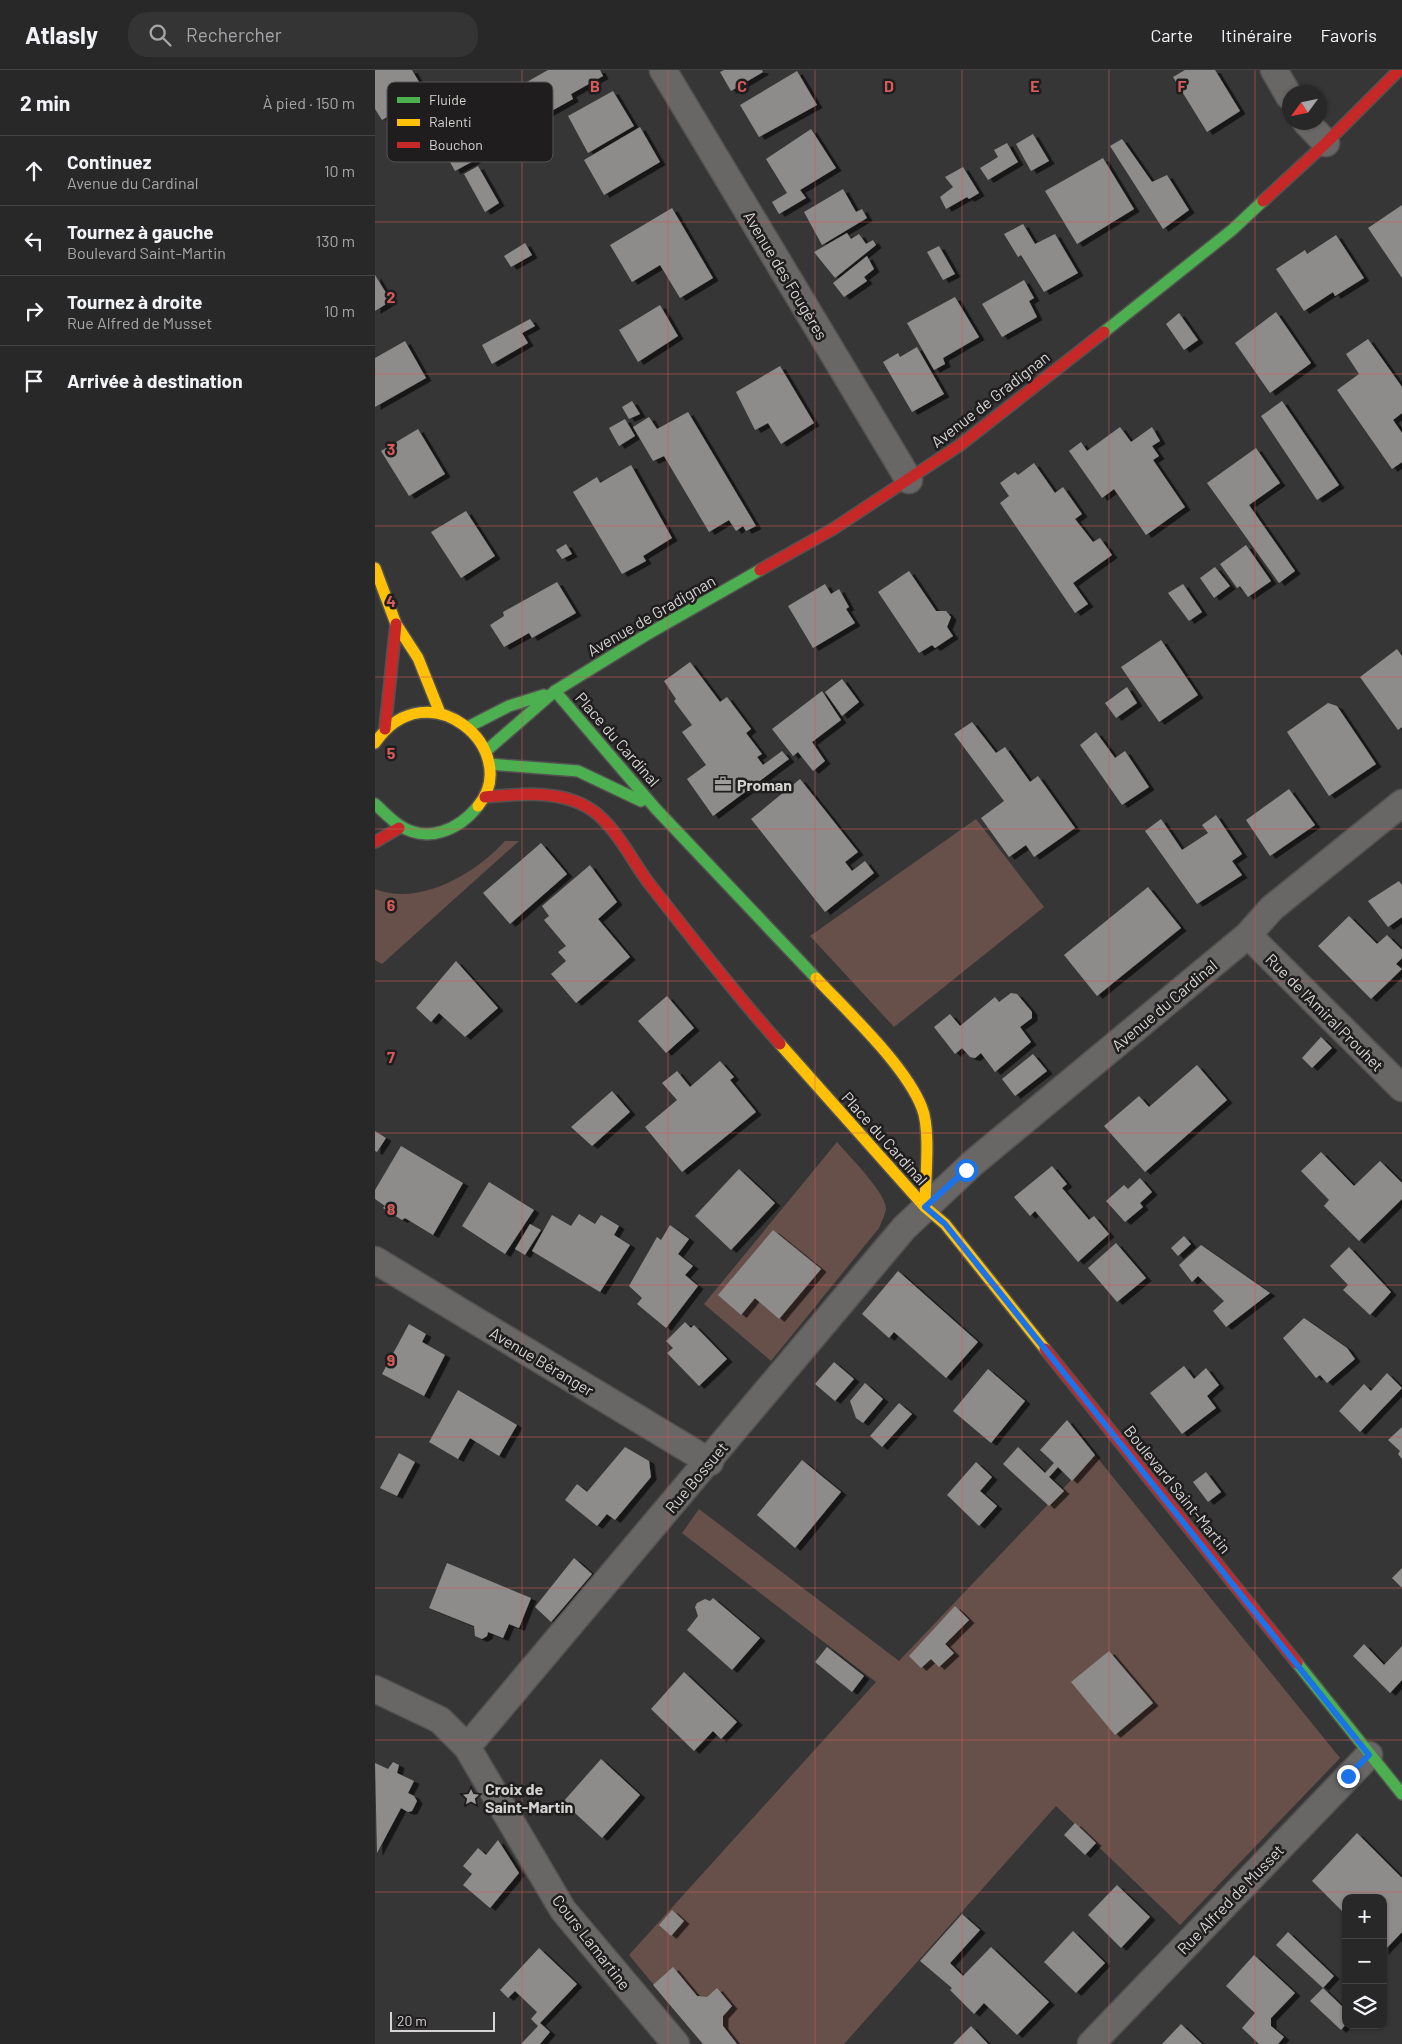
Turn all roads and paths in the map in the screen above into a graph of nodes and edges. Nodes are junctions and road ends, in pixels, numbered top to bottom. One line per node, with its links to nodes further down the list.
1 (663, 70): 7 (street, Avenue des Fougères)
2 (1274, 70): 4 (street)
3 (1399, 70): 6 (street, Avenue de Gradignan)
4 (1283, 85)
5 (1314, 130): 6 (street)
6 (1326, 143): 7 (street, Avenue de Gradignan)
7 (909, 480): 10 (street, Avenue de Gradignan)
8 (375, 568): 9 (street)
9 (396, 624): 11 (street); 13 (street)
10 (555, 691): 12 (street, Avenue de Gradignan); 15 (street, Avenue de Gradignan); 20 (street, Place du Cardinal)
11 (441, 713): 12 (street); 13 (street)
12 (468, 727): 15 (street)
13 (385, 729): 14 (street)
14 (375, 743)
15 (486, 751): 16 (street)
16 (489, 764): 17 (street); 20 (street, Place du Cardinal)
17 (485, 797): 21 (street); 25 (street, Place du Cardinal)
18 (1402, 803): 23 (street, Avenue du Cardinal)
19 (375, 804): 21 (street)
20 (656, 809): 25 (street, Place du Cardinal)
21 (399, 828): 22 (street)
22 (375, 842)
23 (1249, 935): 24 (street, Rue de l'Amiral Prouhet); 25 (street, Avenue du Cardinal)
24 (1402, 1088)
25 (925, 1207): 27 (street, Rue Bossuet); 30 (street, Boulevard Saint-Martin)
26 (375, 1260): 27 (street, Avenue Béranger)
27 (709, 1462): 29 (street, Rue Bossuet)
28 (375, 1689): 29 (street, Cours Lamartine)
29 (467, 1747): 32 (street, Cours Lamartine)
30 (1369, 1755): 31 (street, Boulevard Saint-Martin); 33 (street, Rue Alfred de Musset)
31 (1402, 1794)
32 (676, 2044)
33 (1091, 2044)

